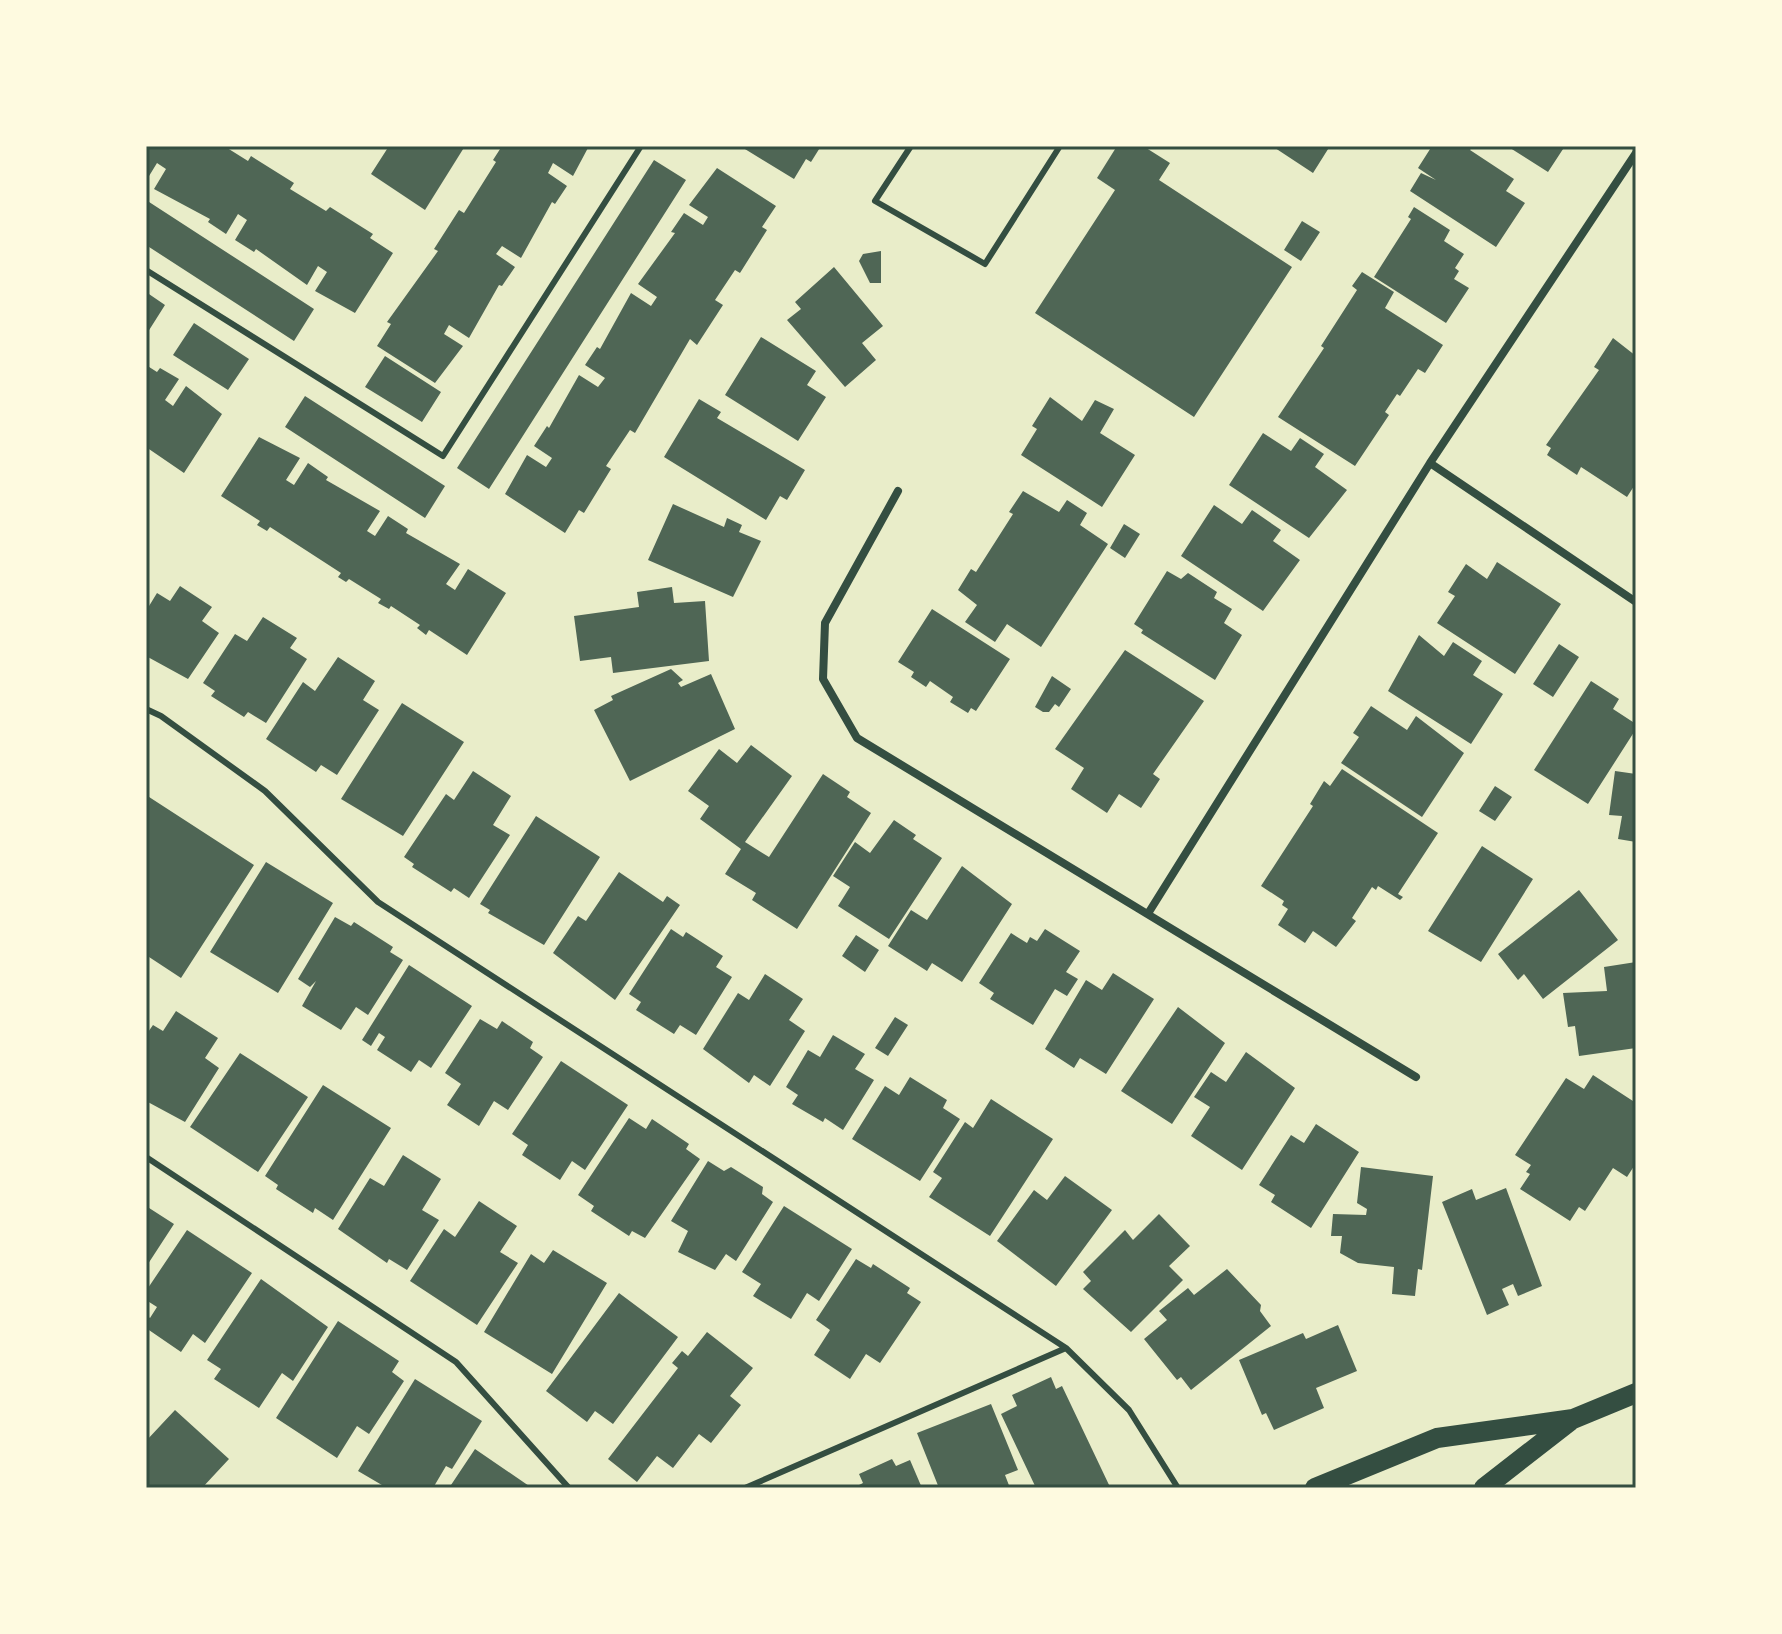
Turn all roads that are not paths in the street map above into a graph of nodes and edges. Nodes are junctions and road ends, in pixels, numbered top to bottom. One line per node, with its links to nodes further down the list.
1 (641, 146): 5 (lane)
2 (911, 146): 3 (lane)
3 (1060, 146)
4 (1636, 153): 6 (street)
5 (146, 270)
6 (1430, 463): 8 (street); 10 (street)
7 (898, 491): 10 (street)
8 (1636, 602)
9 (146, 709): 13 (lane)
10 (1149, 912): 11 (street)
11 (1416, 1077)
12 (146, 1157): 16 (lane)
13 (1066, 1348): 17 (lane); 18 (lane)
14 (1636, 1393): 15 (main road)
15 (1573, 1419): 19 (main road); 20 (main road)
16 (569, 1488)
17 (745, 1488)
18 (1178, 1488)
19 (1315, 1488)
20 (1484, 1488)

